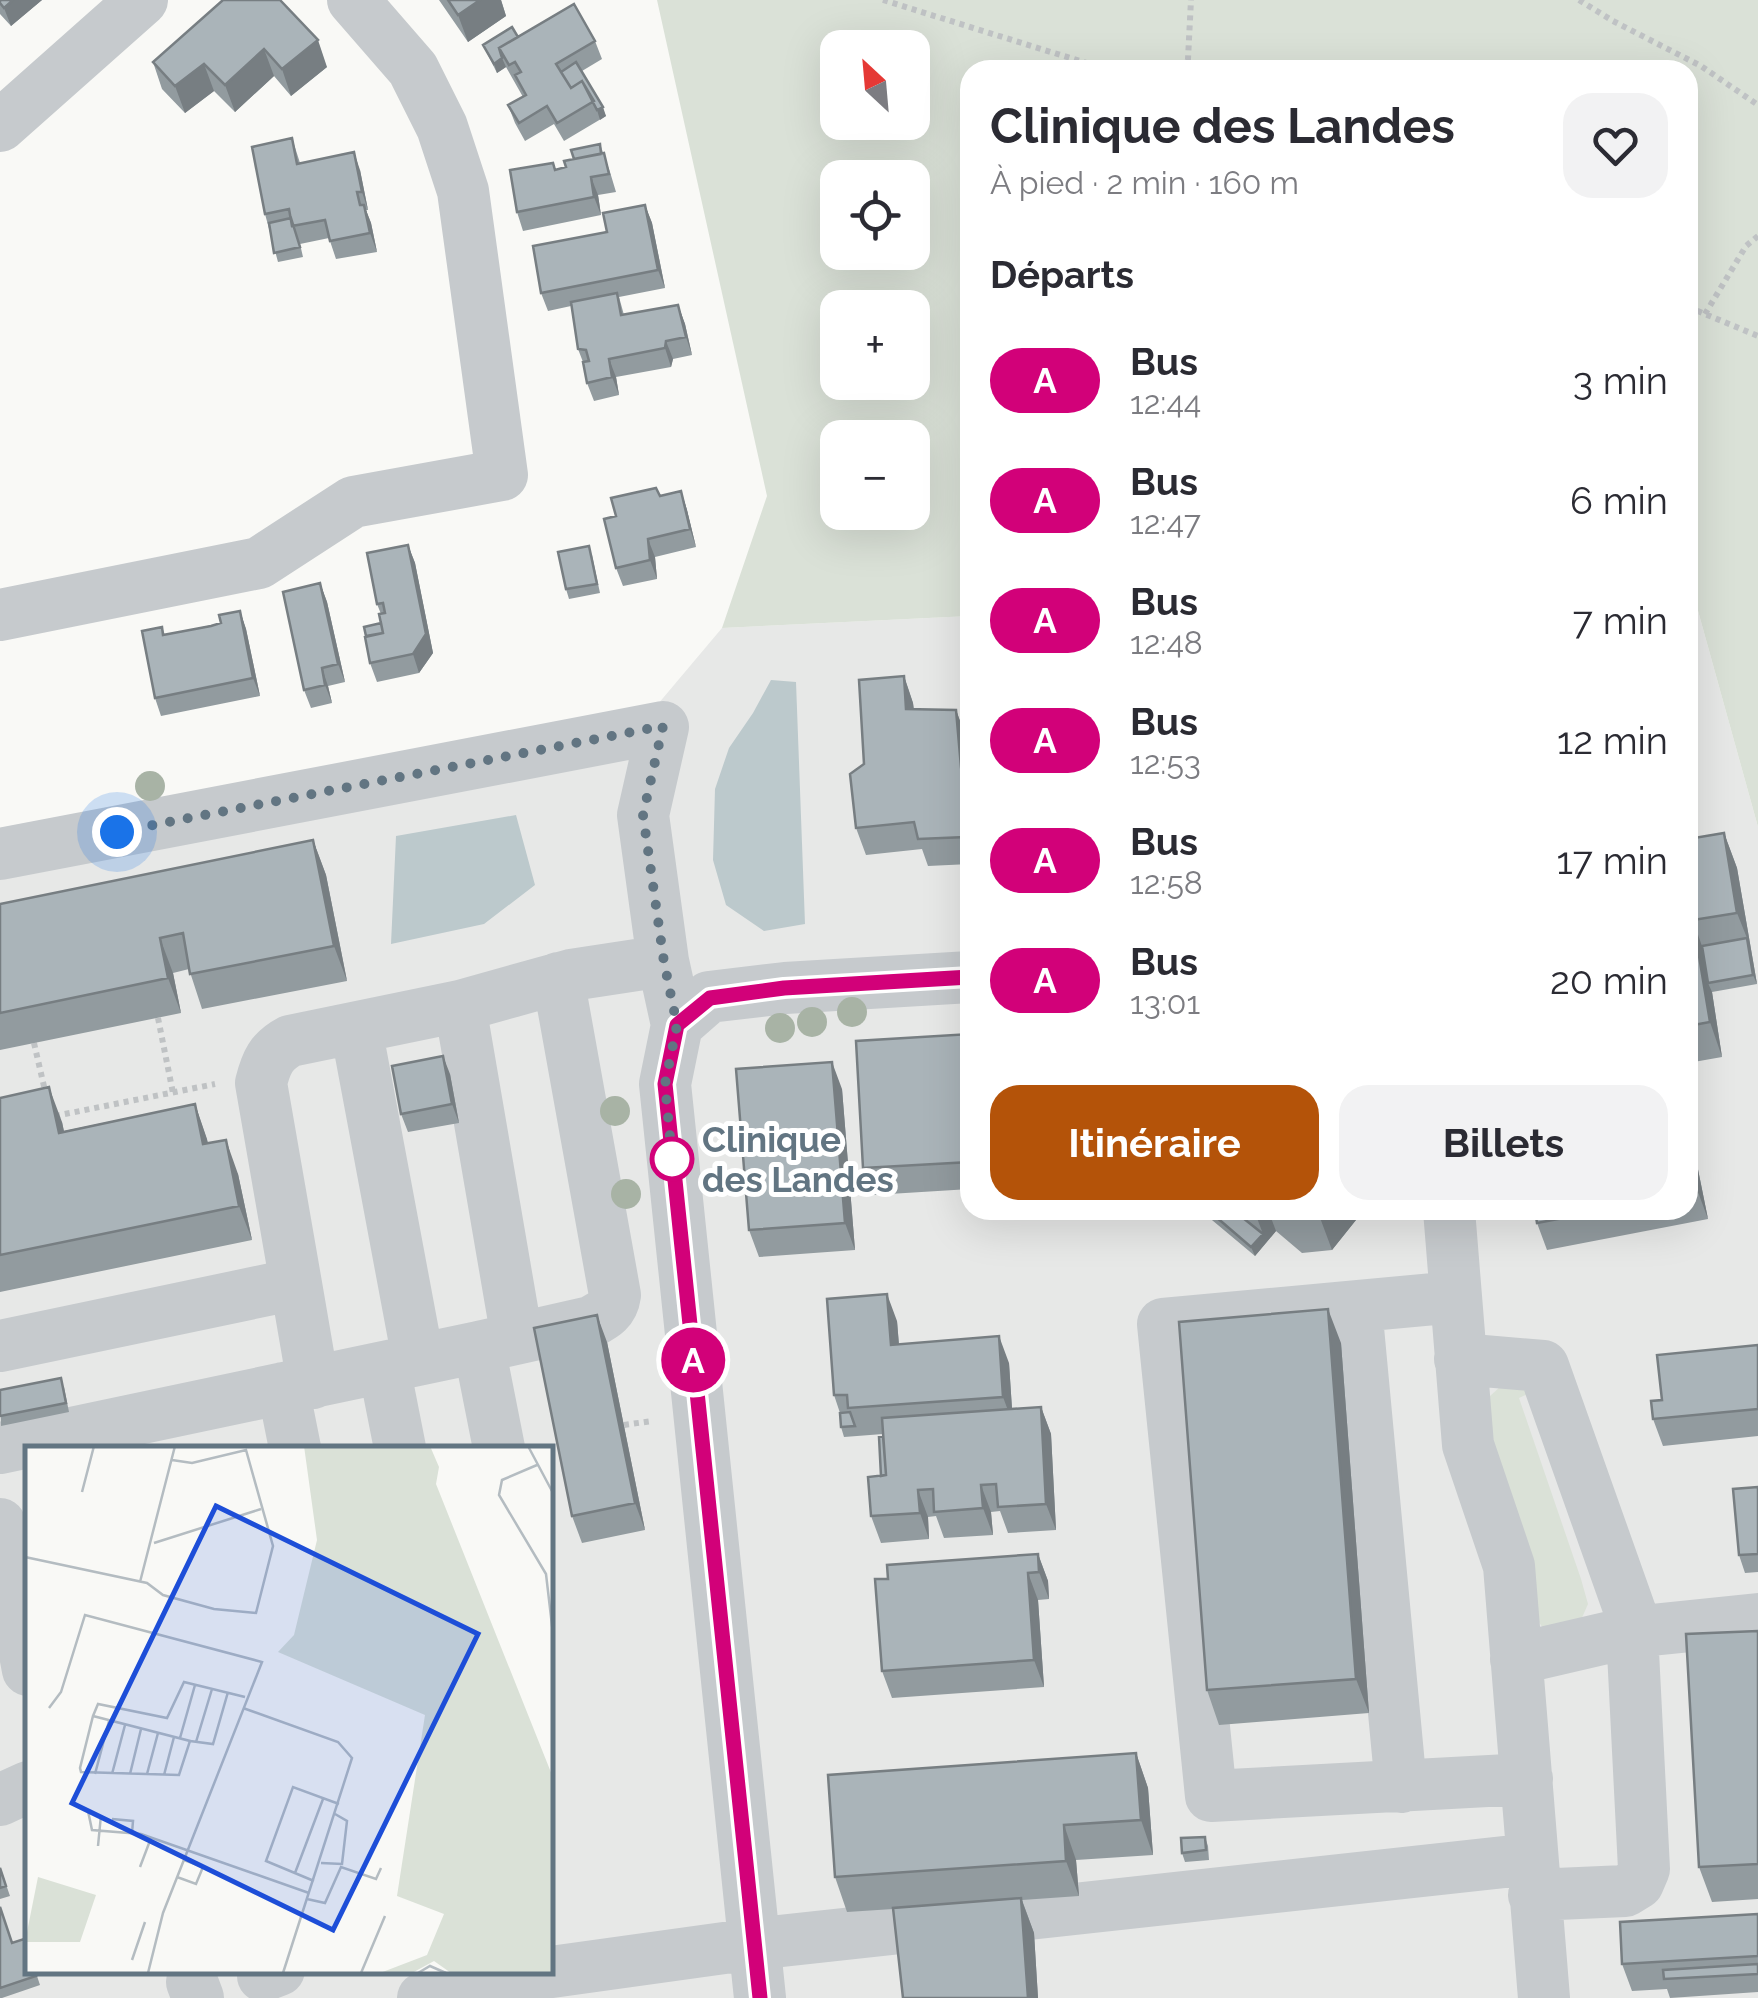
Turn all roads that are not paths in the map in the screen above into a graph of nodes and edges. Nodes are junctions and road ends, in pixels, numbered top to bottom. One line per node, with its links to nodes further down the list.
1 (142, 0): 3 (street)
2 (353, 0): 4 (street)
3 (0, 126)
4 (0, 615)
5 (0, 854): 6 (street)
6 (664, 962): 7 (street); 10 (street)
7 (558, 978): 9 (street); 16 (street)
8 (960, 978): 10 (street)
9 (460, 1006): 11 (street); 16 (street)
10 (677, 1025): 37 (street)
11 (356, 1028): 13 (street); 19 (street)
12 (1450, 1220): 14 (street)
13 (296, 1284): 17 (street); 20 (street)
14 (1456, 1298): 15 (street); 18 (street)
15 (1356, 1307): 33 (street); 33 (street)
16 (498, 1342): 19 (street); 25 (street)
17 (0, 1346)
18 (1460, 1359): 29 (street); 31 (street)
19 (401, 1363): 20 (street); 24 (street)
20 (298, 1386): 21 (street); 23 (street)
21 (187, 1430): 22 (street)
22 (85, 1439): 26 (street)
23 (295, 1446)
24 (400, 1446)
25 (499, 1446)
26 (0, 1448)
27 (0, 1524): 30 (street)
28 (1758, 1619): 29 (street)
29 (1632, 1632): 31 (street); 36 (street)
30 (25, 1654)
31 (1516, 1660): 32 (street)
32 (1528, 1780): 33 (street); 36 (street)
33 (1401, 1786)
34 (25, 1788): 35 (street)
35 (0, 1800)
36 (1533, 1878): 37 (street); 43 (street)
37 (753, 1944): 39 (street); 42 (street)
38 (395, 1973): 40 (street)
39 (524, 1987): 41 (street)
40 (406, 1998)
41 (423, 1998)
42 (760, 1998)
43 (1544, 1998)

